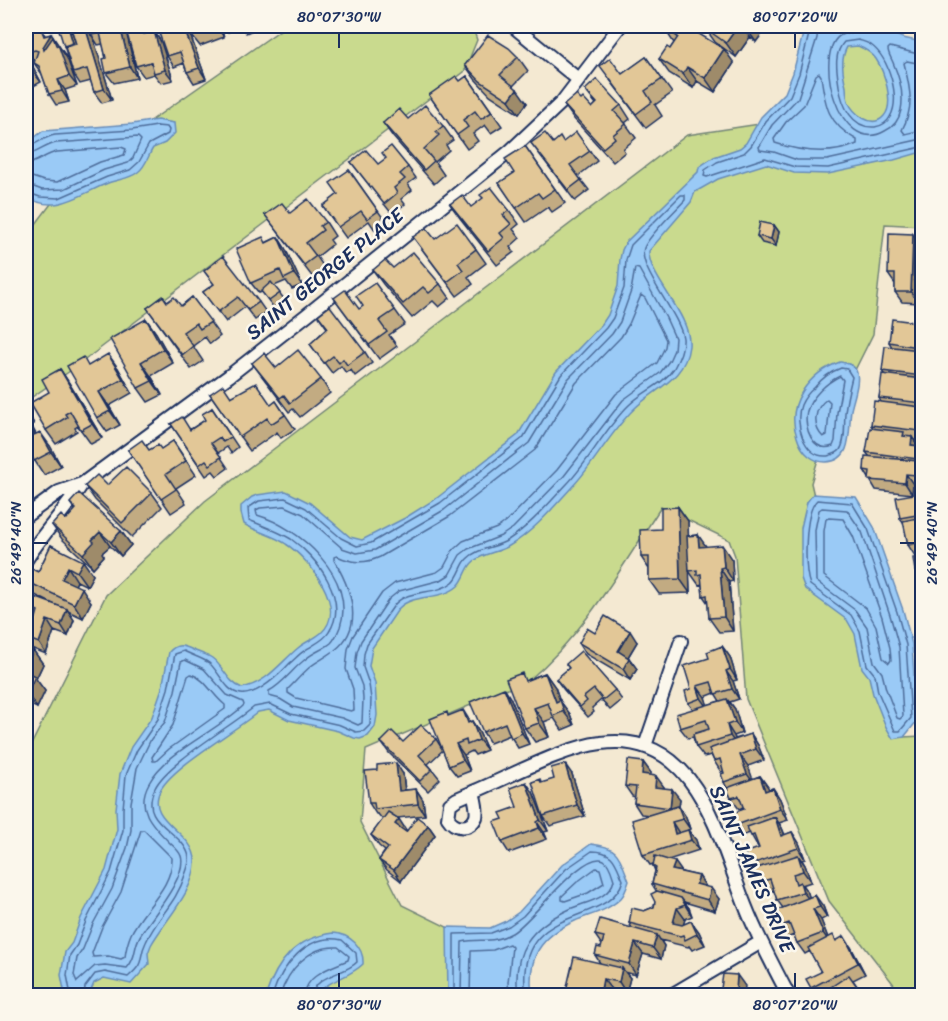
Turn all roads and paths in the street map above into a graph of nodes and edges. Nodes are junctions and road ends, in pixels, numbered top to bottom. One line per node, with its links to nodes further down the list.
1 (513, 26): 3 (street)
2 (620, 26): 3 (street, SAINT GEORGE PLACE)
3 (579, 80): 4 (street, SAINT GEORGE PLACE)
4 (82, 484): 5 (street, SAINT GEORGE PLACE); 6 (street, SAINT GEORGE PLACE)
5 (26, 516)
6 (26, 560)
7 (681, 641): 8 (street)
8 (645, 746): 9 (street, SAINT JAMES DRIVE); 10 (street, SAINT JAMES DRIVE)
9 (473, 792)
10 (761, 942): 11 (street); 12 (street, SAINT JAMES DRIVE)
11 (670, 996)
12 (789, 996)

